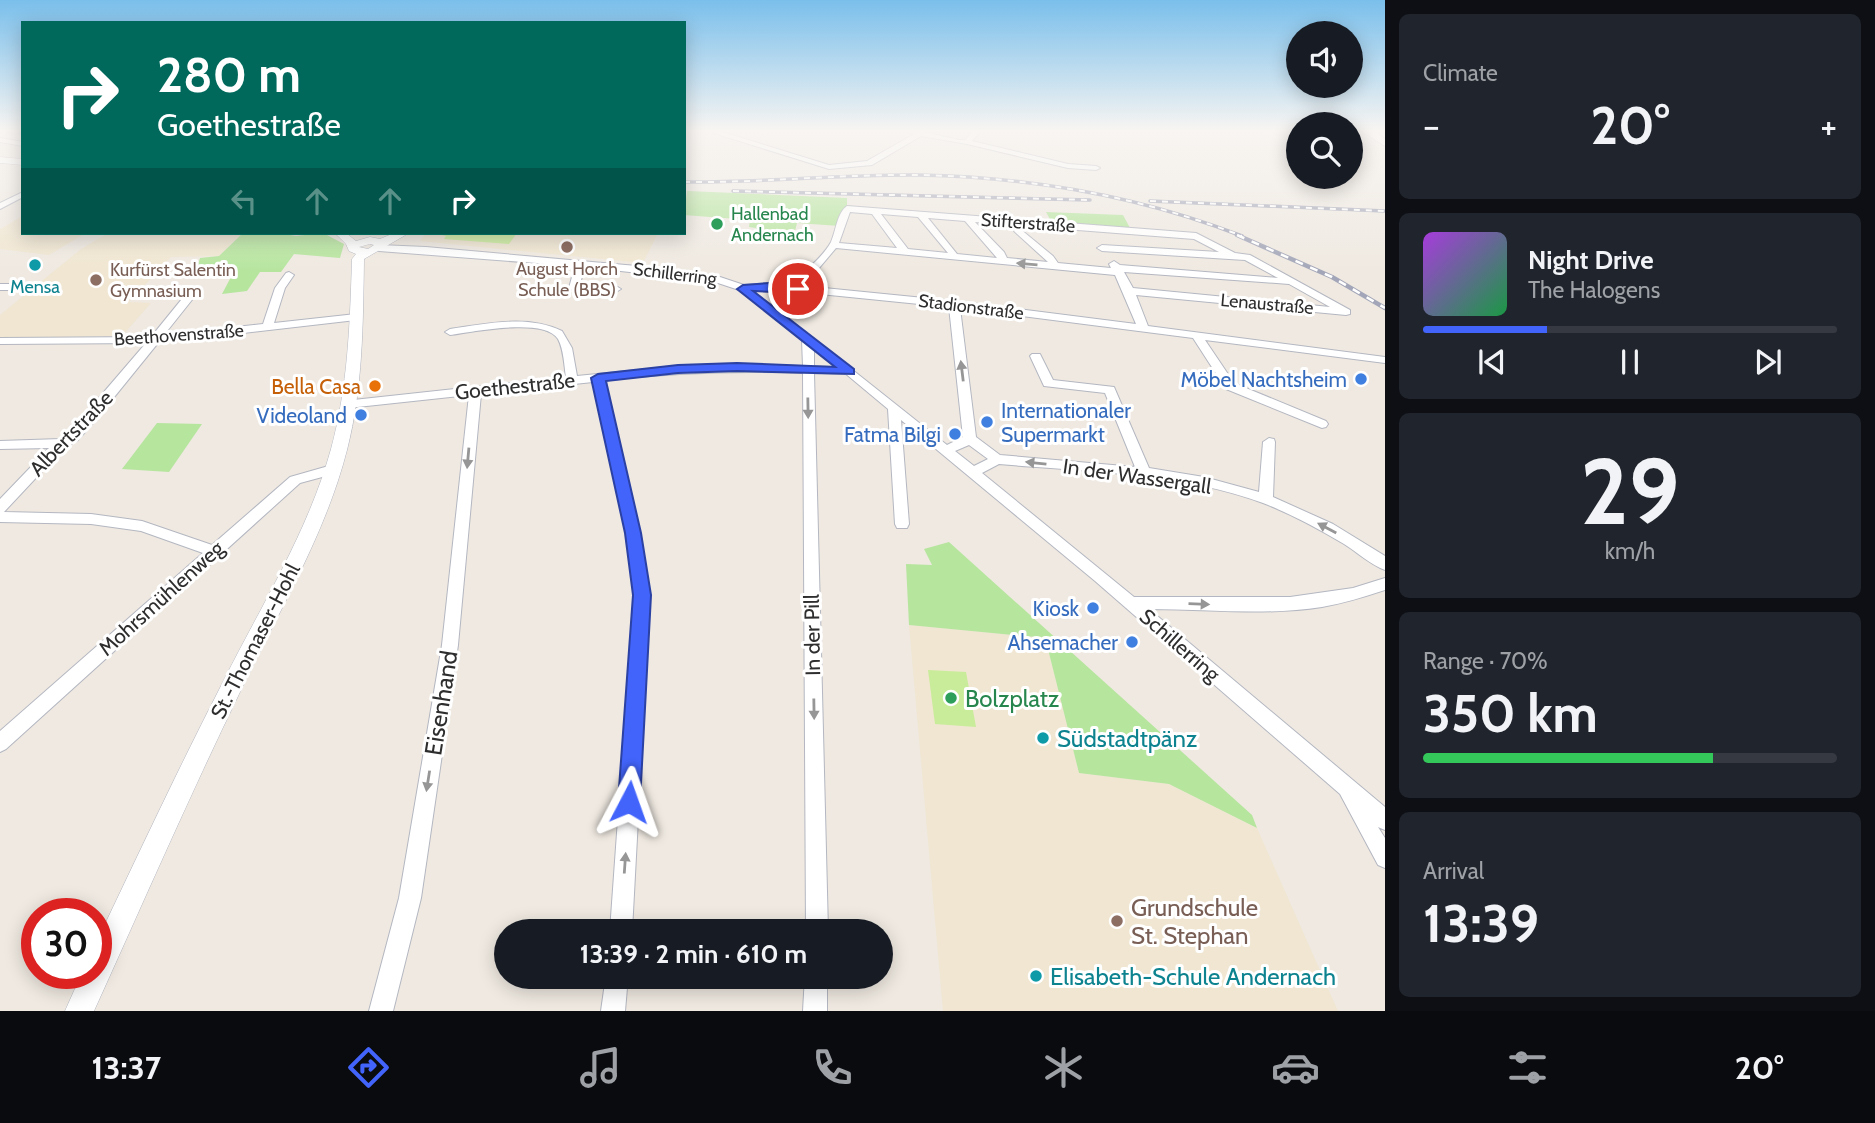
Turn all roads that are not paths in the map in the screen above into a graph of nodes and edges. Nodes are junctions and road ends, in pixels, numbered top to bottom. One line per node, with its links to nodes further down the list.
1 (0, 192): 2 (street)
2 (21, 193)
3 (21, 194): 4 (street)
4 (0, 206)
5 (876, 211): 6 (street, Stifterstraße); 16 (street, Stifterstraße); 19 (street)
6 (920, 214): 7 (street, Stifterstraße); 21 (street)
7 (967, 218): 8 (street, Stifterstraße); 22 (street, Stifterstraße)
8 (1089, 227): 17 (street); 20 (street, Lenaustraße)
9 (1019, 231): 24 (street, Stifterstraße)
10 (345, 235): 14 (street)
11 (394, 235): 14 (street)
12 (398, 235): 14 (street)
13 (405, 235): 15 (street)
14 (371, 245): 15 (street, Schillerring); 18 (street, Schillerring); 36 (street, St.-Thomaser-Hohl)
15 (409, 245): 18 (street, Schillerring)
16 (834, 245): 19 (street, Stifterstraße); 32 (street, Stifterstraße)
17 (1102, 248): 20 (street, Lenaustraße); 25 (street)
18 (426, 250): 23 (street, Schillerring)
19 (906, 253): 21 (street, Stifterstraße)
20 (1233, 256): 27 (street, Lenaustraße)
21 (953, 257): 22 (street, Stifterstraße)
22 (1003, 262): 24 (street, Stifterstraße, one-way to 22)
23 (580, 264): 30 (street, Schillerring); 31 (street, Schillerring)
24 (1055, 267): 25 (street, Stifterstraße)
25 (1118, 270): 27 (street, Lenaustraße); 34 (street)
26 (289, 275): 37 (street)
27 (1293, 283): 34 (street, Lenaustraße)
28 (0, 287): 29 (street)
29 (19, 287)
30 (616, 289)
31 (743, 289): 32 (street, Stadionstraße); 42 (street, Schillerring)
32 (798, 289): 35 (street, Stadionstraße)
33 (194, 291): 41 (street, Albertstraße)
34 (1129, 291): 38 (street)
35 (954, 304): 38 (street, Stadionstraße); 54 (street, one-way to 35)
36 (356, 317): 37 (street, Beethovenstraße); 51 (street, St.-Thomaser-Hohl)
37 (267, 328): 41 (street, Beethovenstraße)
38 (1144, 330): 40 (street, Stadionstraße)
39 (450, 332): 49 (street)
40 (1198, 337): 45 (street, Stadionstraße); 53 (street)
41 (153, 340): 43 (street, Beethovenstraße); 56 (street, Albertstraße)
42 (808, 340): 46 (street, In der Pill); 47 (street, Schillerring)
43 (0, 341)
44 (1036, 356): 62 (street)
45 (1385, 360)
46 (808, 370): 47 (street, Goethestraße); 48 (street, Goethestraße); 76 (street, In der Pill, one-way to 76)
47 (849, 371): 52 (street, Schillerring)
48 (598, 378): 49 (street, Goethestraße); 75 (street, one-way to 48)
49 (572, 379): 50 (street, Goethestraße)
50 (475, 390): 51 (street, Goethestraße); 80 (street, Eisenhand, one-way to 80)
51 (348, 404): 60 (street, St.-Thomaser-Hohl)
52 (894, 408): 58 (street, Schillerring); 66 (street)
53 (1322, 424)
54 (970, 439): 58 (street); 59 (street)
55 (1269, 442): 63 (street)
56 (64, 443): 57 (street); 64 (street, Albertstraße)
57 (0, 444)
58 (945, 451): 61 (street, Schillerring)
59 (998, 459): 61 (street); 62 (street, In der Wassergall, one-way to 59)
60 (332, 470): 67 (street, Mohrsmühlenweg); 79 (street, St.-Thomaser-Hohl)
61 (972, 473): 70 (street, Schillerring)
62 (1144, 473): 63 (street, In der Wassergall)
63 (1266, 499): 68 (street, In der Wassergall, one-way to 63)
64 (0, 508)
65 (0, 517): 67 (street)
66 (902, 524)
67 (213, 551): 71 (street, Mohrsmühlenweg)
68 (1385, 564)
69 (1385, 583): 70 (street, one-way to 69)
70 (1131, 603): 72 (street, Schillerring)
71 (0, 743)
72 (1343, 785): 73 (street, Schillerring); 74 (street)
73 (1385, 820)
74 (1385, 858)
75 (622, 919)
76 (817, 919)
77 (616, 989): 81 (street)
78 (816, 989): 82 (street)
79 (79, 1011)
80 (381, 1011)
81 (613, 1011)
82 (815, 1011)

